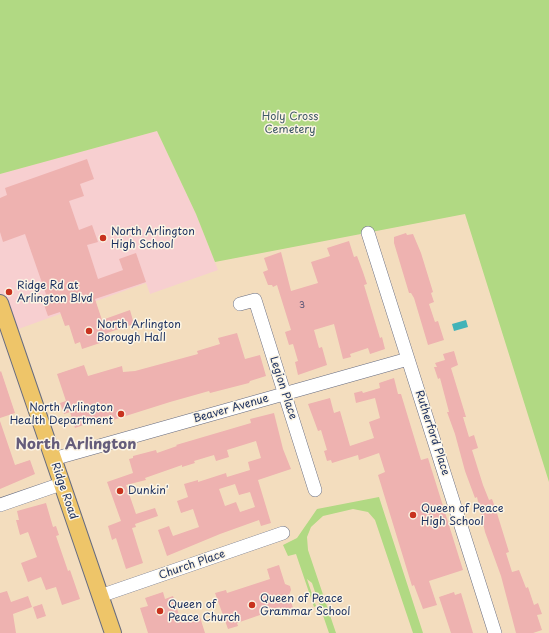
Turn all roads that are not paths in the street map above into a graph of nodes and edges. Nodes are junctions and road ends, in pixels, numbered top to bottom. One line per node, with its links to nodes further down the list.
1 (368, 233): 4 (street, Rutherford Place)
2 (0, 303): 6 (main road, Ridge Road)
3 (240, 304): 5 (street, Legion Place)
4 (408, 359): 5 (street, Beaver Avenue); 13 (street, Rutherford Place)
5 (286, 394): 6 (street, Beaver Avenue); 8 (street, Legion Place)
6 (53, 459): 7 (main road, Ridge Road)
7 (61, 484): 9 (street); 11 (main road, Ridge Road)
8 (315, 490)
9 (0, 505)
10 (283, 533): 11 (street, Church Place)
11 (100, 596): 12 (main road, Ridge Road)
12 (113, 633)
13 (495, 633)

